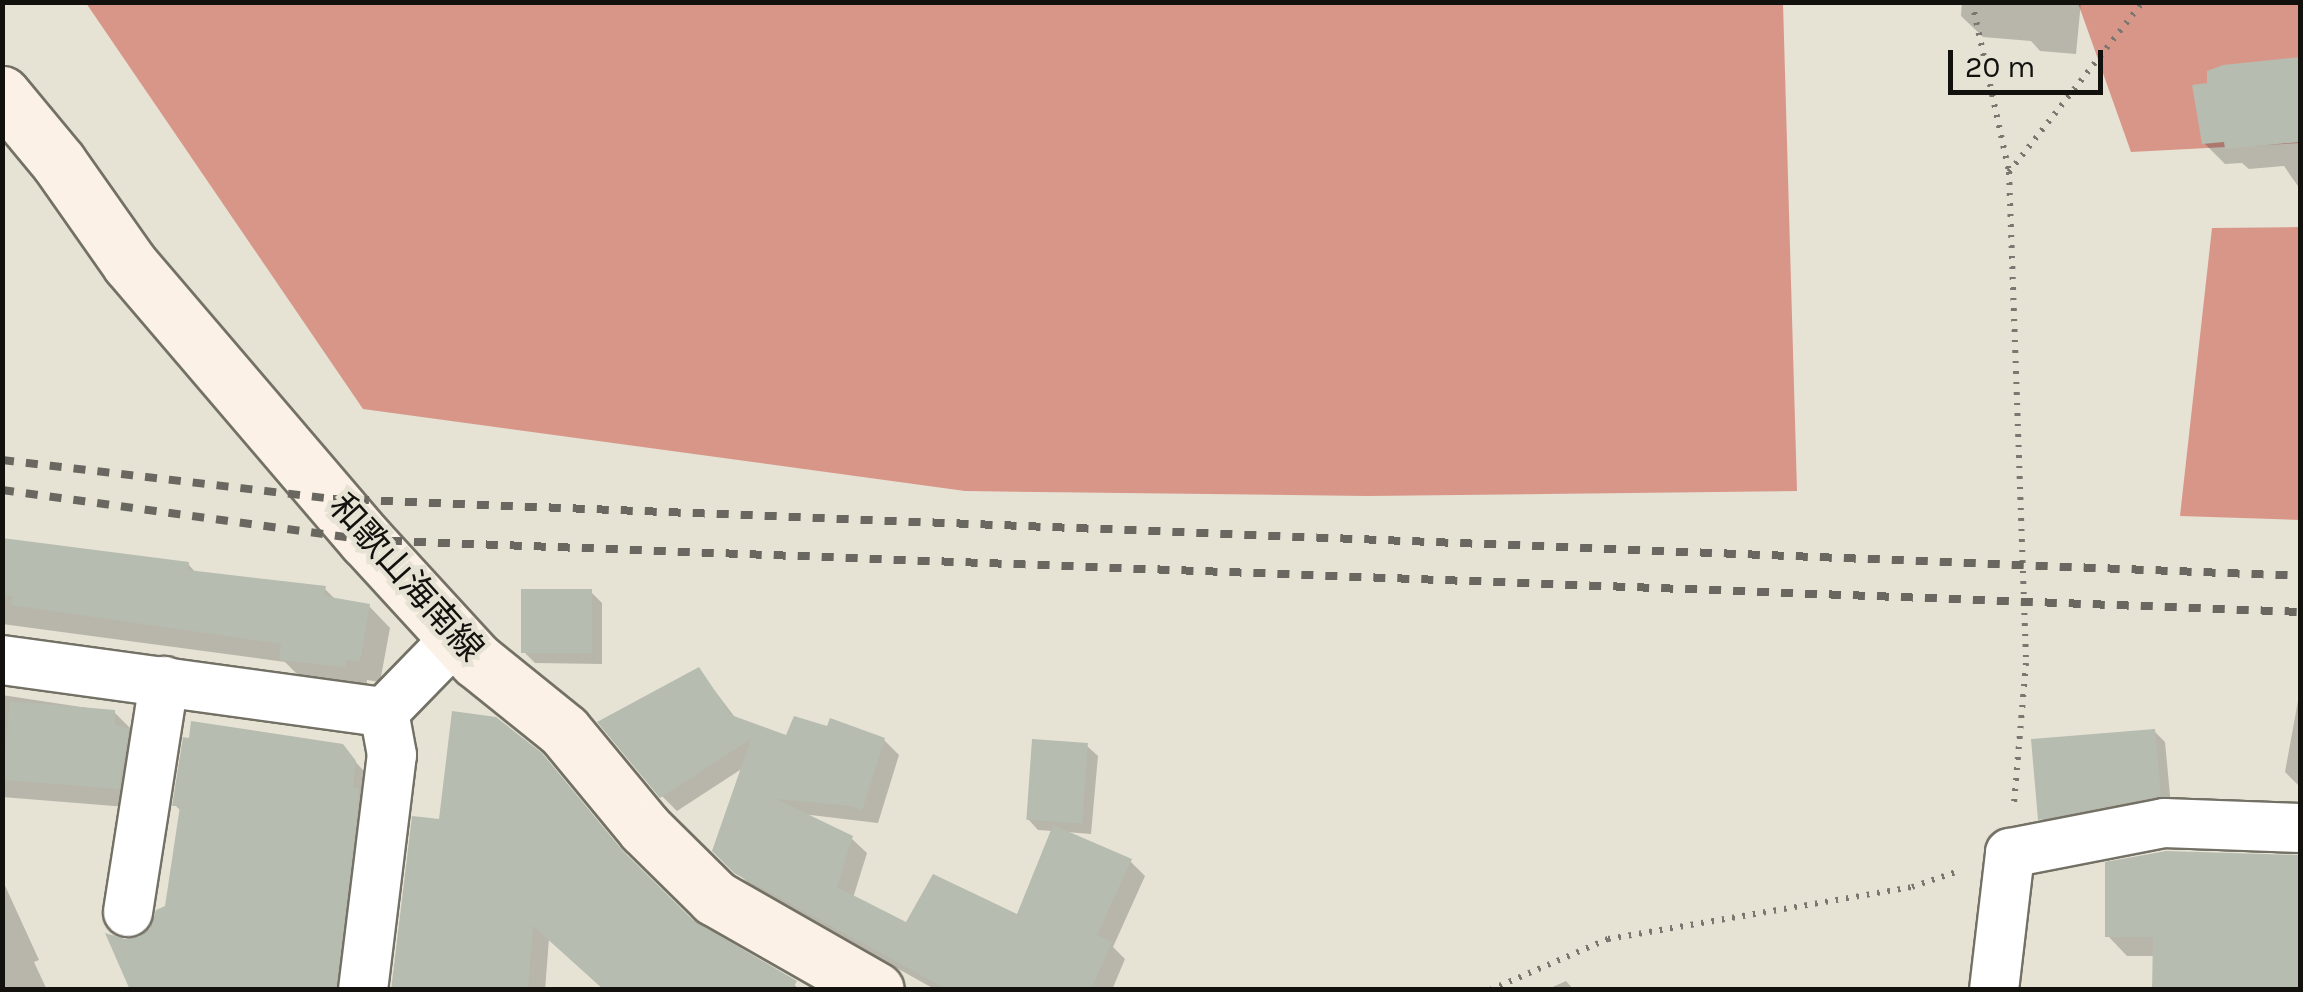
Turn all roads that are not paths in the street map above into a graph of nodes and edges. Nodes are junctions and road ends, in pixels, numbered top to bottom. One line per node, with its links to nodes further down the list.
1 (2, 94): 2 (main road, 和歌山海南線)
2 (456, 638): 5 (street); 9 (main road, 和歌山海南線)
3 (2, 660): 4 (street)
4 (164, 682): 5 (street); 7 (street)
5 (384, 712): 8 (street)
6 (2300, 828): 10 (street)
7 (128, 912)
8 (363, 990)
9 (876, 990)
10 (1994, 990)

